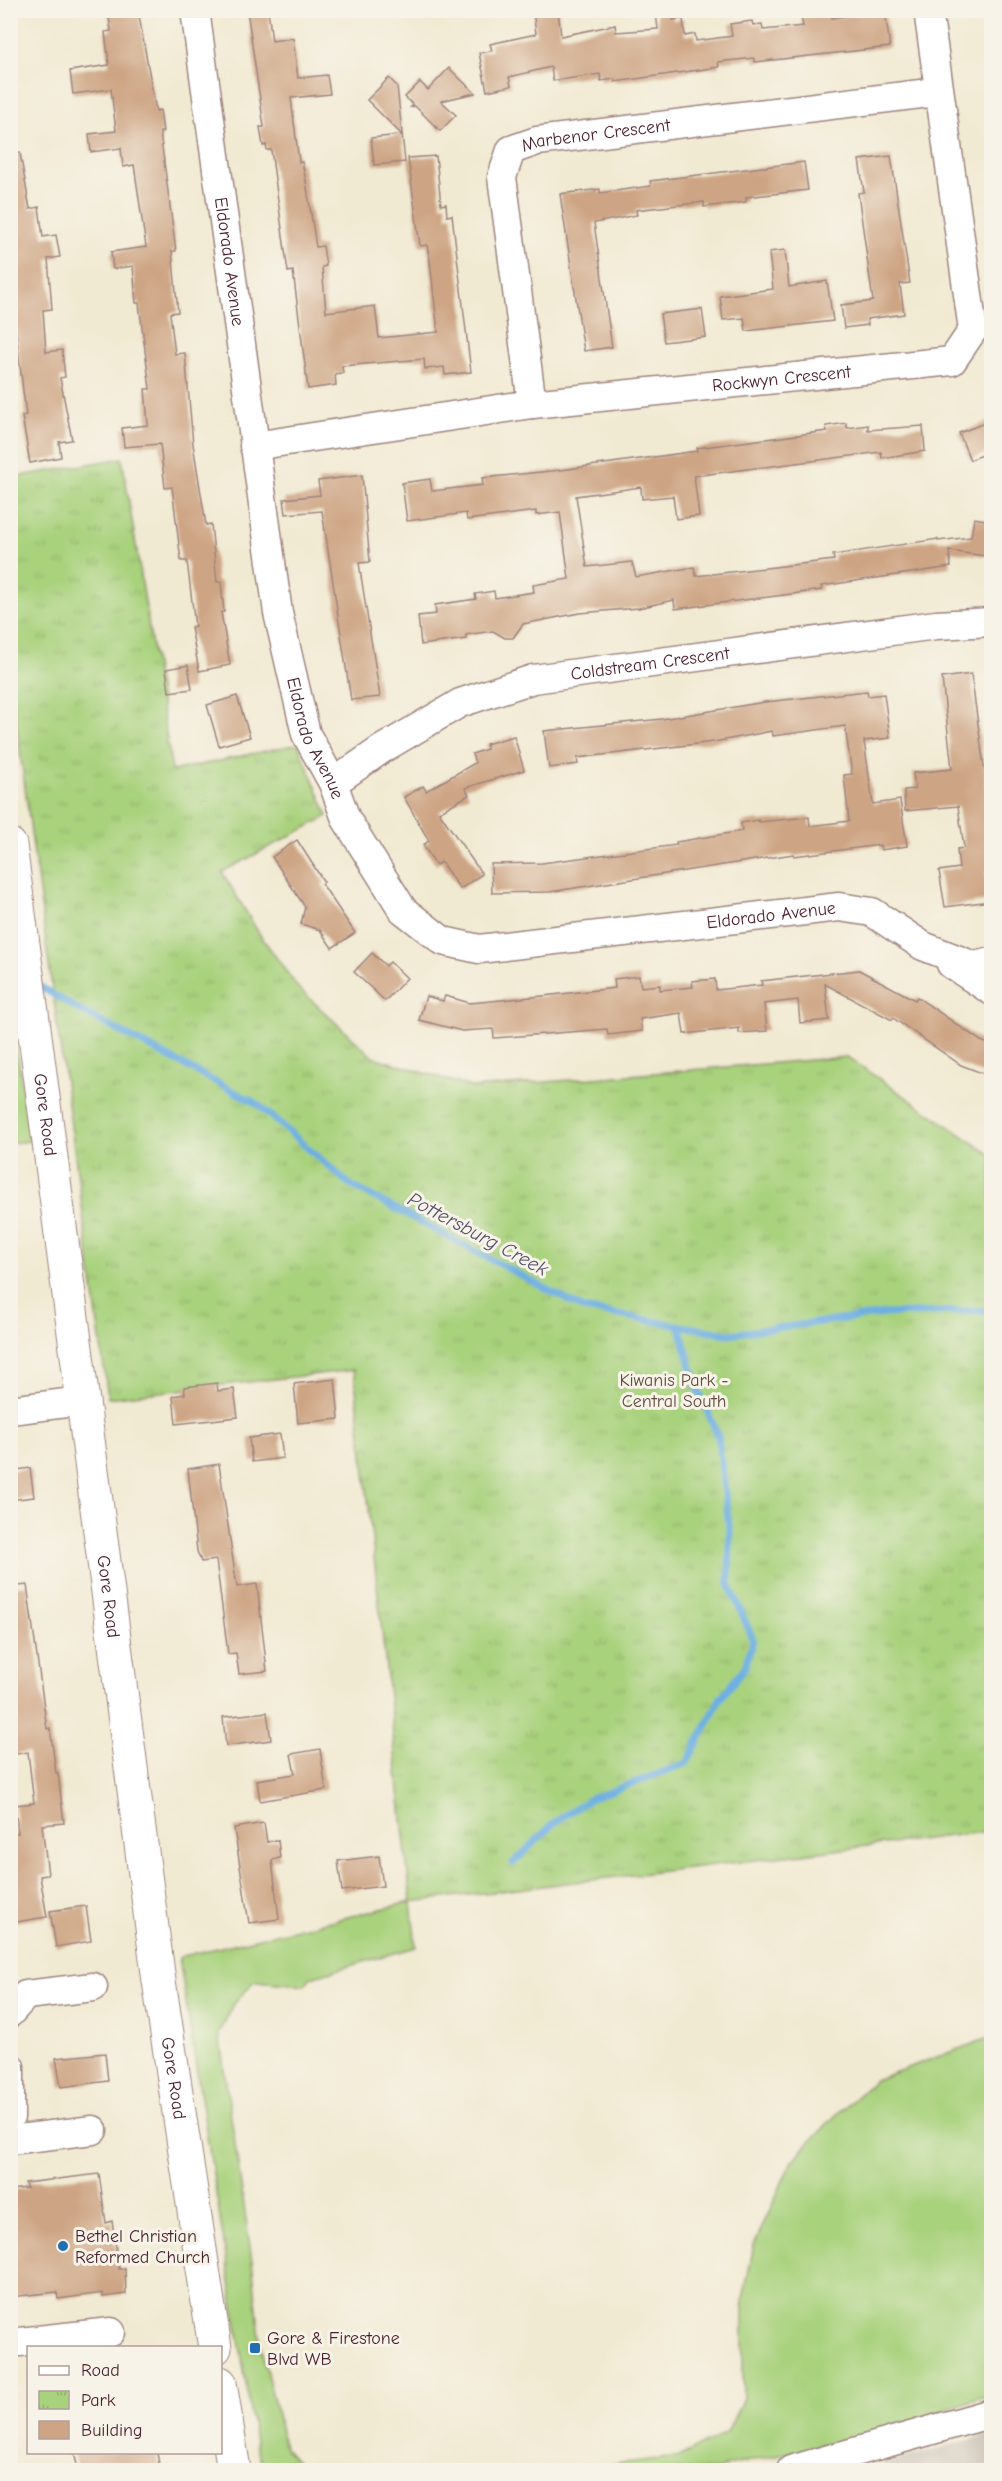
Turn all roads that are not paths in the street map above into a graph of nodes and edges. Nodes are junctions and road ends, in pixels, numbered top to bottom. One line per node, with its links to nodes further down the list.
1 (195, 10): 5 (street, Eldorado Avenue)
2 (928, 10): 3 (street, Rockwyn Crescent)
3 (938, 92): 4 (street, Marbenor Crescent); 4 (street, Rockwyn Crescent)
4 (532, 404): 5 (street, Rockwyn Crescent)
5 (254, 446): 7 (street, Eldorado Avenue)
6 (992, 622): 7 (street, Coldstream Crescent)
7 (333, 783): 9 (street, Eldorado Avenue)
8 (10, 845): 12 (main road, Gore Road)
9 (923, 946): 10 (street, Eldorado Avenue); 11 (street, Eldorado Avenue)
10 (992, 962)
11 (992, 991)
12 (82, 1401): 13 (street); 22 (main road, Gore Road)
13 (10, 1410)
14 (93, 1987): 15 (street)
15 (10, 2013)
16 (10, 2067): 17 (street)
17 (10, 2117)
18 (93, 2130): 19 (street)
19 (10, 2140)
20 (111, 2332): 21 (street)
21 (10, 2343)
22 (215, 2346)
23 (222, 2395): 25 (main road)
24 (992, 2413): 26 (street)
25 (234, 2470)
26 (791, 2470)

